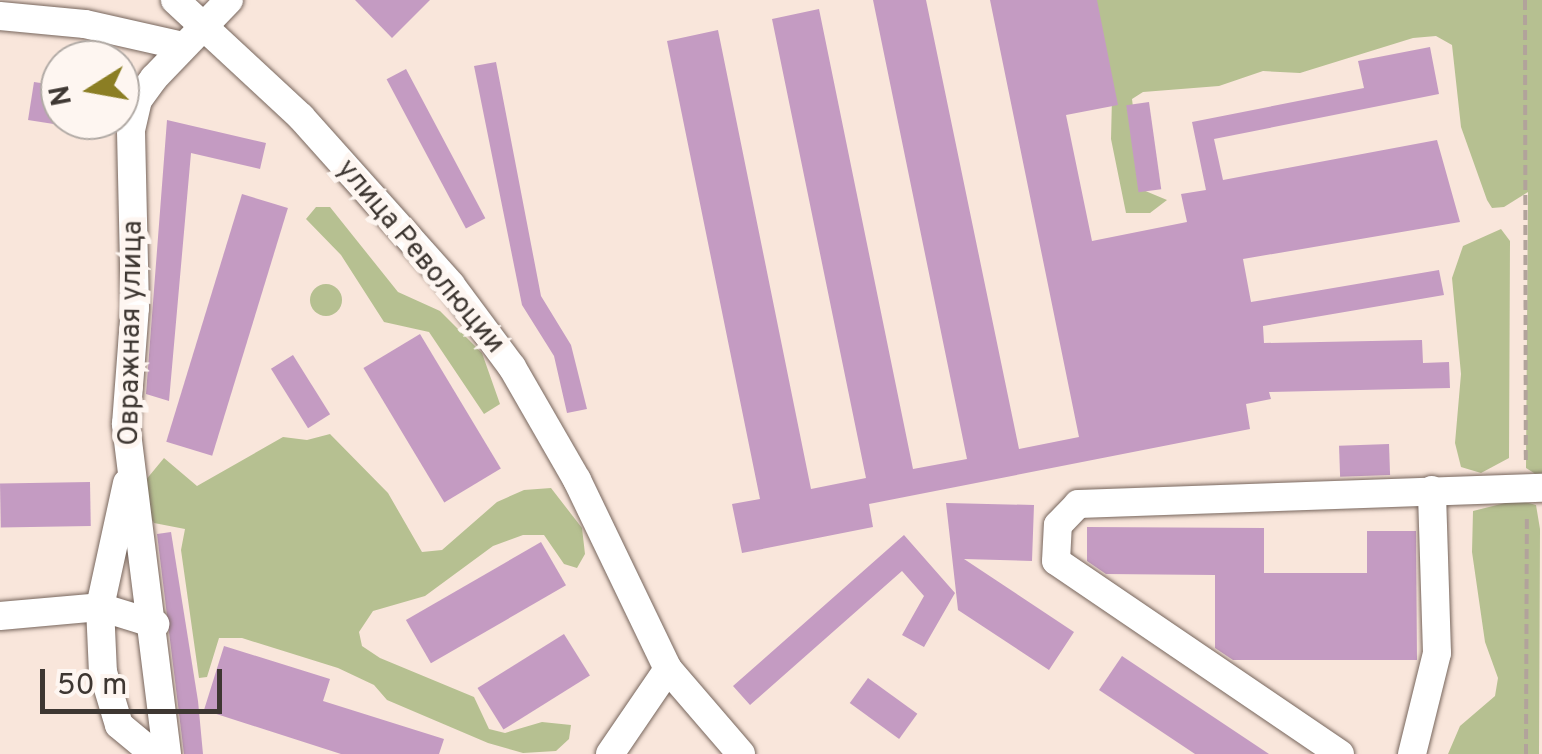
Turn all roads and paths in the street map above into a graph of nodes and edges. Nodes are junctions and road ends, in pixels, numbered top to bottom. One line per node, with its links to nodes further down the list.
1 (175, 0): 5 (street, улица Революции)
2 (229, 0): 5 (street, Овражная улица)
3 (1525, 0): 7 (path)
4 (0, 16): 5 (street)
5 (193, 36): 6 (street, Овражная улица); 12 (street, улица Революции)
6 (131, 469): 9 (street); 11 (street, Овражная улица)
7 (1534, 488): 8 (street); 19 (path)
8 (1432, 490): 17 (street); 18 (street)
9 (100, 606): 10 (street); 11 (street); 14 (street)
10 (0, 616)
11 (155, 624): 15 (street, Овражная улица)
12 (668, 669): 13 (street, улица Революции); 16 (street)
13 (738, 753)
14 (154, 754)
15 (166, 754)
16 (610, 754)
17 (1340, 754)
18 (1412, 754)
19 (1526, 754)

